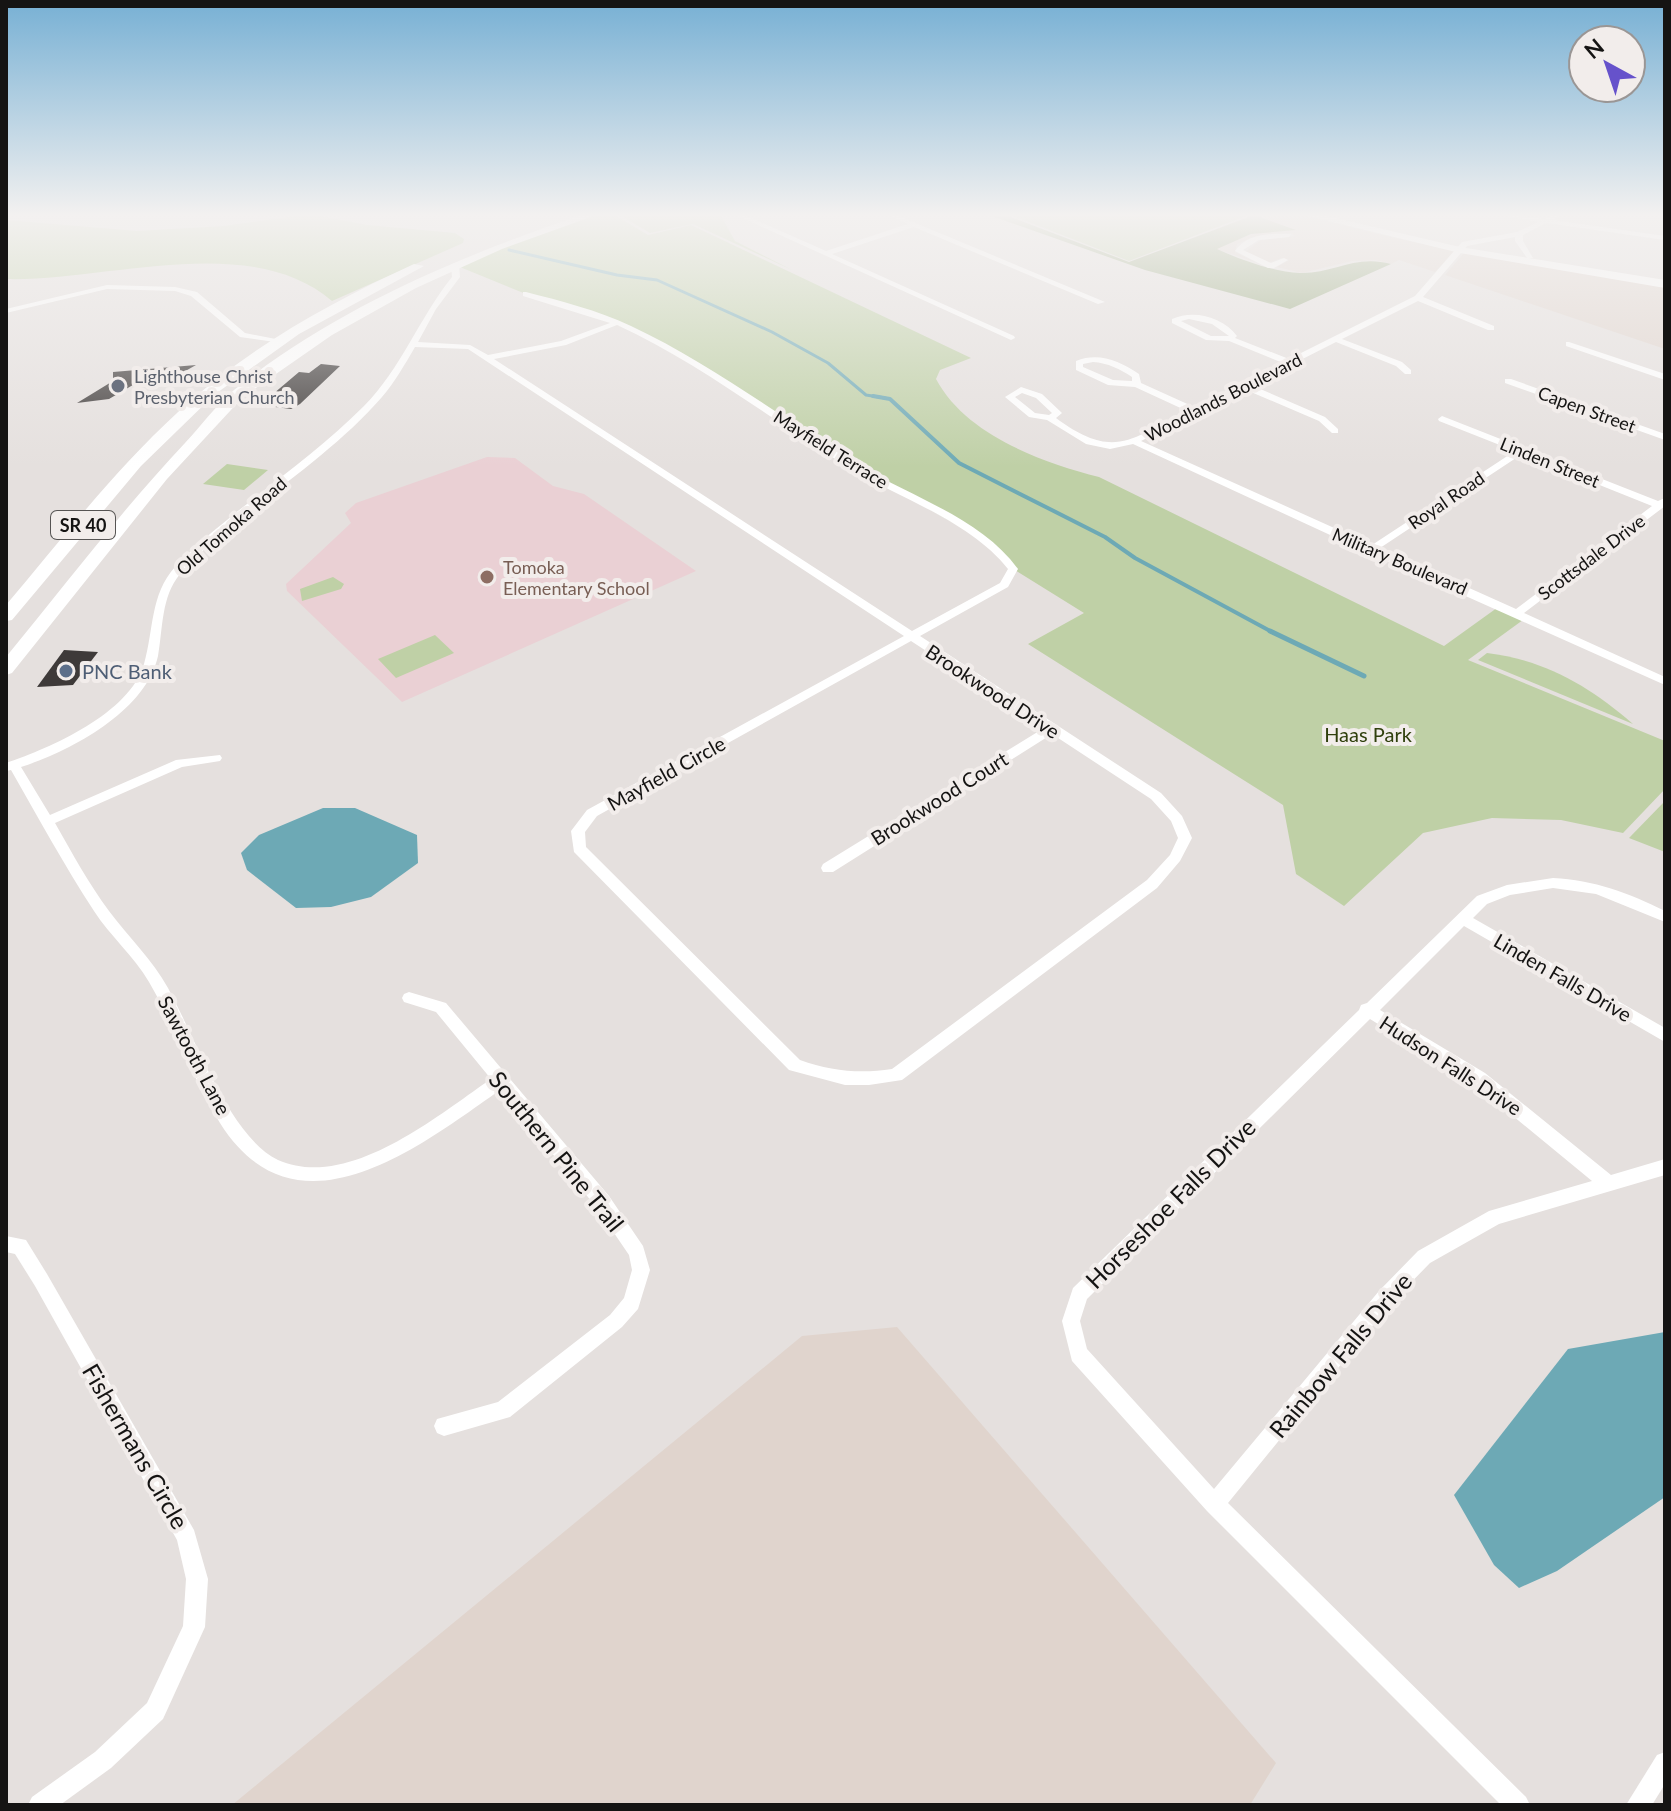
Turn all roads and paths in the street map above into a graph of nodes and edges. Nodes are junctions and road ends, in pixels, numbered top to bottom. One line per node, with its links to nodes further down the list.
1 (59, 299): 12 (street)
2 (199, 299): 19 (street)
3 (356, 299): 13 (main road, SR 40)
4 (386, 299): 20 (main road, SR 40)
5 (437, 299): 21 (street, Old Tomoka Road)
6 (540, 299): 14 (street, Mayfield Terrace)
7 (924, 299): 16 (street)
8 (1093, 299): 11 (street)
9 (1417, 299): 18 (street, Woodlands Boulevard)
10 (1419, 299): 15 (street)
11 (1101, 302)
12 (6, 311)
13 (310, 322): 19 (main road, SR 40); 20 (main road)
14 (616, 323): 23 (street); 46 (street, Mayfield Terrace)
15 (1491, 328)
16 (1011, 338)
17 (1230, 339): 17 (street); 24 (street)
18 (1337, 340): 24 (street, Woodlands Boulevard); 25 (street)
19 (282, 341): 30 (main road); 35 (main road, SR 40)
20 (311, 343): 30 (main road, SR 40)
21 (413, 344): 23 (street, Brookwood Drive); 51 (street, Old Tomoka Road)
22 (1569, 344): 26 (street)
23 (487, 358): 46 (street, Brookwood Drive)
24 (1291, 363): 29 (street, Woodlands Boulevard)
25 (1408, 372)
26 (1665, 377)
27 (1508, 381): 36 (street, Capen Street)
28 (1137, 384): 28 (street); 31 (street)
29 (1245, 386): 31 (street, Woodlands Boulevard); 34 (street)
30 (238, 394): 40 (main road, SR 40)
31 (1195, 411): 37 (street, Woodlands Boulevard)
32 (1050, 418): 32 (street); 37 (street)
33 (1442, 419): 38 (street, Linden Street)
34 (1335, 431)
35 (162, 435): 39 (main road, SR 40); 40 (main road)
36 (1665, 437)
37 (1134, 441): 43 (street, Military Boulevard)
38 (1521, 451): 42 (street, Linden Street); 43 (street, Royal Road)
39 (137, 462): 41 (main road); 45 (main road, SR 40)
40 (174, 462): 41 (main road, SR 40)
41 (149, 493): 47 (main road, SR 40)
42 (1662, 503): 44 (street, Scottsdale Drive)
43 (1371, 550): 44 (street, Military Boulevard)
44 (1518, 613): 48 (street, Military Boulevard)
45 (6, 616)
46 (911, 637): 49 (street, Brookwood Drive); 59 (street, Mayfield Circle)
47 (6, 669)
48 (1665, 681)
49 (1051, 729): 53 (street, Brookwood Court); 59 (street, Brookwood Drive)
50 (216, 758): 52 (street)
51 (10, 766): 52 (street, Sawtooth Lane)
52 (48, 821): 60 (street, Sawtooth Lane)
53 (828, 868)
54 (1665, 917): 55 (street, Horseshoe Falls Drive)
55 (1462, 918): 57 (street, Horseshoe Falls Drive); 58 (street, Linden Falls Drive)
56 (409, 998): 60 (street, Southern Pine Trail)
57 (1366, 1009): 62 (street, Hudson Falls Drive); 65 (street, Horseshoe Falls Drive)
58 (1665, 1036)
59 (835, 1080)
60 (500, 1081): 64 (street, Southern Pine Trail)
61 (1665, 1167): 62 (street, Rainbow Falls Drive)
62 (1608, 1183): 65 (street, Rainbow Falls Drive)
63 (6, 1244): 67 (street, Fishermans Circle)
64 (444, 1426)
65 (1214, 1504): 68 (street, Horseshoe Falls Drive)
66 (1665, 1763): 69 (street)
67 (40, 1805)
68 (1518, 1805)
69 (1638, 1805)

